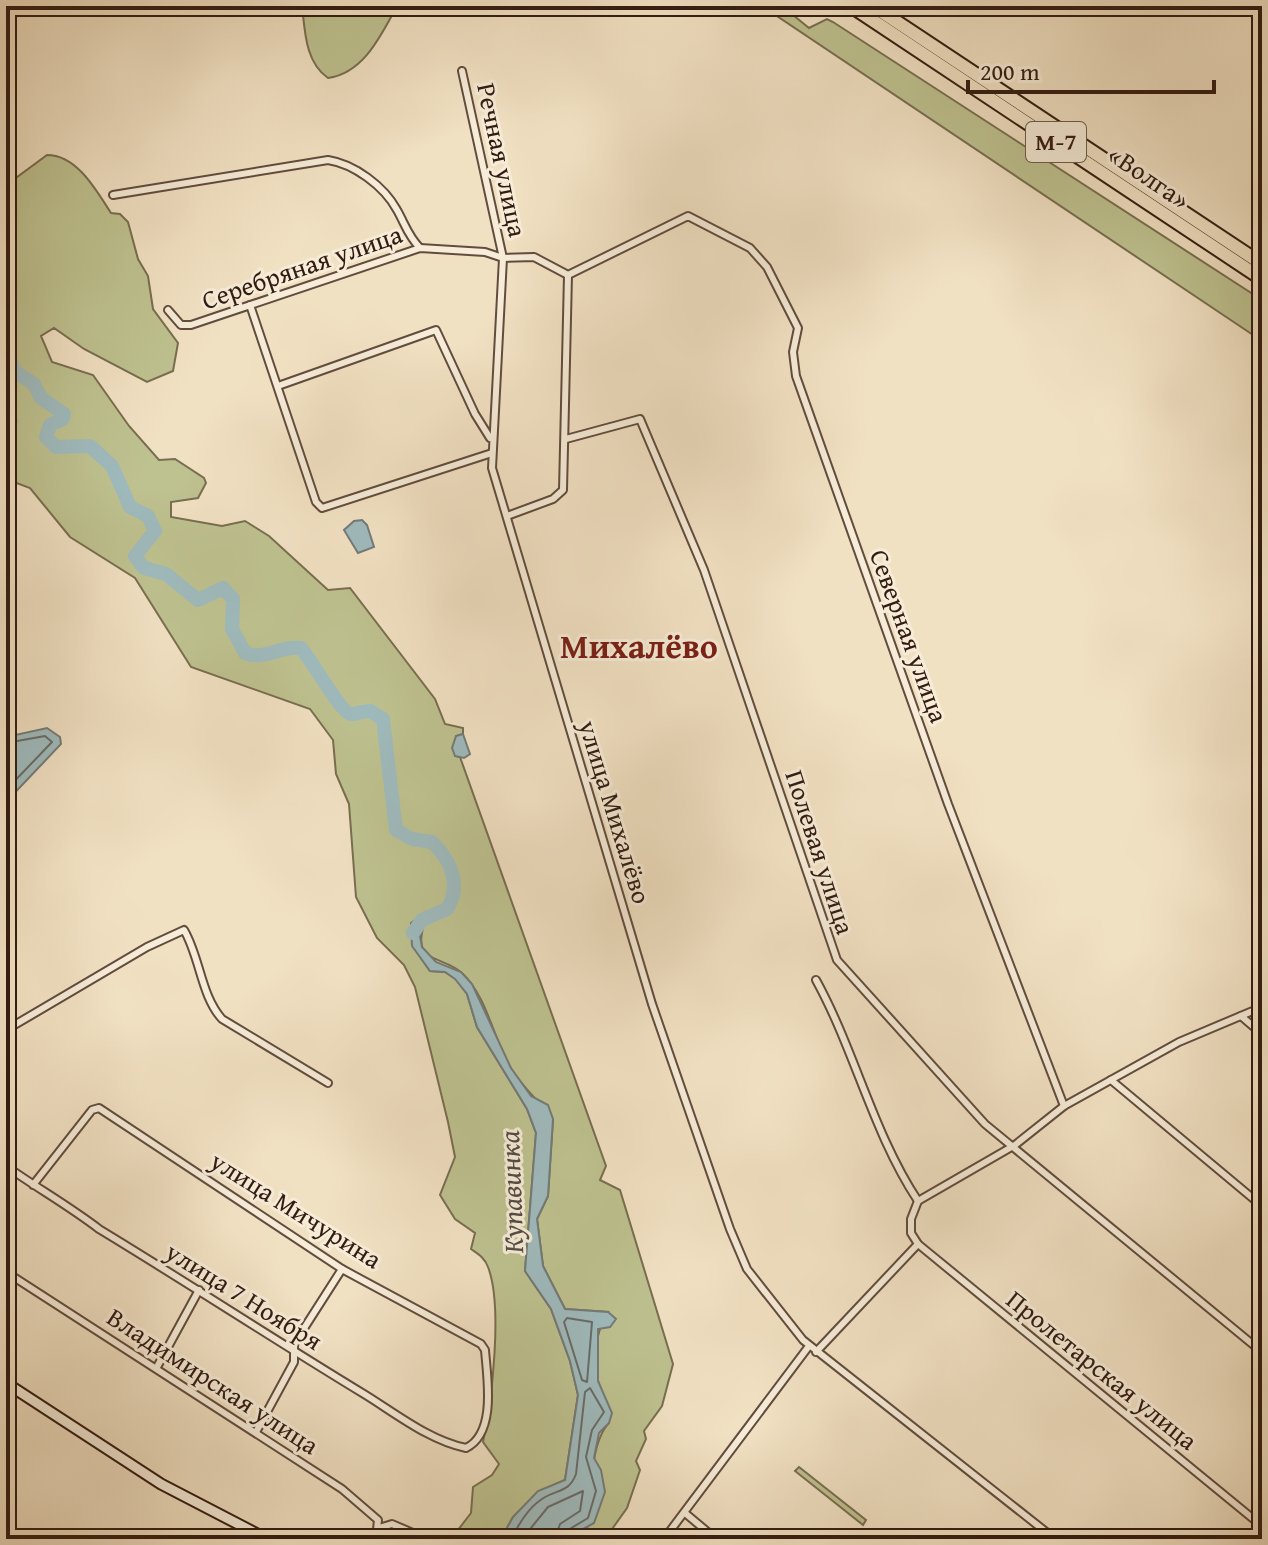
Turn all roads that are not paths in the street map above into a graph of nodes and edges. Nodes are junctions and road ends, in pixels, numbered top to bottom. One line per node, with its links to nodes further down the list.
1 (851, 6): 9 (highway, «Волга» / М-7)
2 (873, 6): 7 (highway, «Волга» / М-7)
3 (462, 71): 6 (street, Речная улица)
4 (113, 195): 5 (street)
5 (420, 248): 6 (street, Серебряная улица); 10 (street, Серебряная улица)
6 (503, 258): 8 (street, Серебряная улица); 13 (street, улица Михалёво)
7 (1262, 264)
8 (568, 275): 14 (street); 24 (street, Северная улица)
9 (1262, 279)
10 (250, 305): 11 (street, Серебряная улица); 12 (street)
11 (168, 310)
12 (278, 386): 13 (street); 15 (street)
13 (490, 438): 15 (street, улица Михалёво)
14 (566, 439): 16 (street); 25 (street, Полевая улица)
15 (492, 453): 16 (street, улица Михалёво)
16 (507, 516): 34 (street, улица Михалёво)
17 (816, 980): 28 (street)
18 (1262, 1007): 19 (street)
19 (1241, 1016): 21 (street); 22 (street)
20 (6, 1030): 23 (street)
21 (1262, 1034)
22 (1111, 1080): 24 (street); 29 (street)
23 (328, 1083)
24 (1064, 1106): 25 (street)
25 (1015, 1145): 28 (street); 36 (street, Полевая улица)
26 (6, 1166): 27 (street, улица 7 Ноября)
27 (33, 1185): 31 (street, улица Мичурина); 33 (street, улица 7 Ноября)
28 (918, 1201): 30 (street)
29 (1262, 1206)
30 (918, 1244): 35 (street); 43 (street, Пролетарская улица)
31 (342, 1269): 37 (street); 41 (street, улица Мичурина)
32 (6, 1272): 38 (street, Владимирская улица)
33 (199, 1290): 37 (street, улица 7 Ноября); 38 (street)
34 (809, 1346): 35 (street, улица Михалёво); 42 (street)
35 (816, 1352): 50 (street, улица Михалёво)
36 (1262, 1352)
37 (296, 1353): 40 (street); 41 (street, улица 7 Ноября)
38 (157, 1367): 40 (street, Владимирская улица)
39 (6, 1383): 45 (main road)
40 (256, 1432): 44 (street, Владимирская улица)
41 (466, 1448)
42 (685, 1513): 48 (street); 49 (street)
43 (1262, 1526)
44 (379, 1528): 46 (street); 47 (street)
45 (267, 1539)
46 (376, 1539)
47 (427, 1539)
48 (664, 1539)
49 (716, 1539)
50 (1055, 1539)

